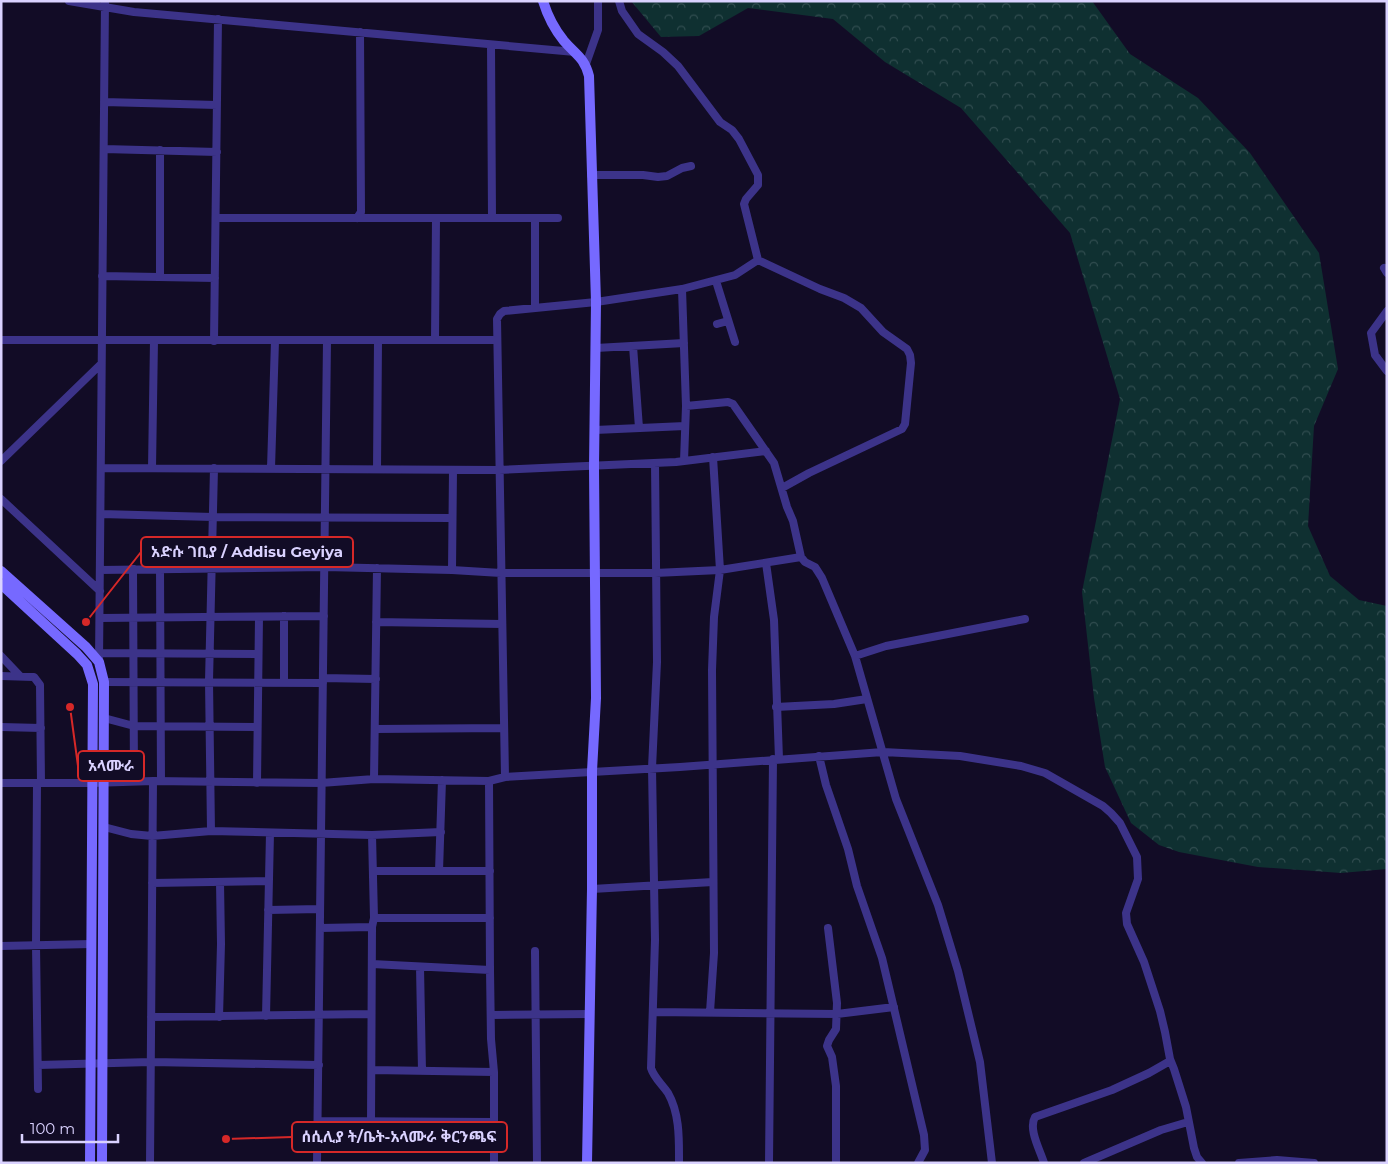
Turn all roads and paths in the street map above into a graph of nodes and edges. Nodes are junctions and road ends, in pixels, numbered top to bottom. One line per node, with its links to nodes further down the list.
1 (69, 1): 5 (street)
2 (543, 1): 9 (main road)
3 (598, 1): 10 (street)
4 (618, 1): 24 (street)
5 (105, 4): 6 (street); 11 (street)
6 (218, 19): 7 (street); 12 (street)
7 (360, 32): 8 (street); 19 (street)
8 (491, 44): 9 (street); 21 (street)
9 (575, 52): 10 (main road)
10 (586, 64): 17 (main road)
11 (104, 102): 12 (street); 13 (street)
12 (217, 105): 15 (street)
13 (104, 149): 14 (street); 25 (street)
14 (160, 150): 15 (street); 26 (street)
15 (217, 152): 18 (street)
16 (691, 166): 17 (street)
17 (591, 175): 30 (main road)
18 (216, 218): 19 (street); 27 (street)
19 (357, 218): 20 (street)
20 (436, 218): 21 (street); 41 (street)
21 (492, 218): 22 (street)
22 (535, 218): 23 (street); 31 (street)
23 (558, 218)
24 (758, 260): 28 (street); 68 (street)
25 (102, 276): 26 (street); 35 (street)
26 (160, 277): 27 (street)
27 (215, 278): 38 (street)
28 (716, 281): 29 (street); 33 (street)
29 (682, 289): 30 (street); 45 (street)
30 (596, 302): 31 (street); 47 (main road)
31 (535, 308): 42 (street)
32 (1387, 311): 49 (street)
33 (728, 321): 34 (street); 44 (street)
34 (717, 324)
35 (102, 339): 36 (street); 37 (street); 48 (street)
36 (1, 340)
37 (154, 340): 38 (street); 61 (street)
38 (214, 340): 39 (street)
39 (274, 340): 43 (street); 63 (street)
40 (378, 340): 41 (street); 43 (street); 65 (street)
41 (435, 340): 42 (street)
42 (497, 340): 67 (street)
43 (327, 341): 64 (street)
44 (735, 342)
45 (684, 343): 46 (street); 50 (street)
46 (633, 346): 47 (street); 52 (street)
47 (596, 348): 53 (main road)
48 (102, 364): 56 (street); 60 (street)
49 (1387, 371)
50 (686, 406): 51 (street); 54 (street)
51 (685, 426): 52 (street); 57 (street)
52 (639, 428): 53 (street)
53 (595, 430): 59 (main road)
54 (766, 450): 55 (street); 68 (street)
55 (713, 457): 57 (street); 84 (street)
56 (1, 461)
57 (684, 461): 58 (street)
58 (655, 463): 59 (street); 87 (street)
59 (594, 467): 67 (street); 86 (main road)
60 (101, 468): 61 (street); 70 (street)
61 (152, 468): 62 (street)
62 (214, 468): 63 (street); 71 (street)
63 (271, 468): 64 (street)
64 (326, 469): 65 (street); 72 (street)
65 (377, 469): 66 (street)
66 (453, 470): 67 (street); 73 (street)
67 (499, 470): 85 (street)
68 (782, 488): 74 (street)
69 (1, 499): 89 (street)
70 (101, 514): 71 (street); 82 (street)
71 (213, 517): 72 (street); 77 (street)
72 (325, 517): 73 (street); 76 (street)
73 (452, 518): 83 (street)
74 (801, 557): 75 (street); 105 (street)
75 (766, 563): 84 (street); 118 (street)
76 (325, 567): 77 (street); 78 (street); 91 (street)
77 (213, 568): 80 (street); 92 (street)
78 (377, 568): 83 (street); 98 (street)
79 (133, 569): 80 (street); 82 (street); 95 (street)
80 (160, 569): 96 (street)
81 (1, 570): 106 (main road)
82 (100, 570): 89 (street)
83 (452, 570): 85 (street)
84 (720, 570): 87 (street); 131 (street)
85 (501, 572): 86 (street); 99 (street)
86 (596, 572): 87 (street); 133 (main road)
87 (655, 573): 132 (street)
88 (1, 584): 145 (main road)
89 (100, 591): 94 (street)
90 (284, 616): 91 (street); 93 (street); 116 (street)
91 (324, 616): 110 (street)
92 (211, 617): 93 (street); 96 (street); 102 (street)
93 (259, 617): 103 (street)
94 (100, 618): 95 (street); 106 (street)
95 (133, 618): 96 (street); 100 (street)
96 (160, 618): 101 (street)
97 (1025, 619): 105 (street)
98 (376, 622): 99 (street); 109 (street)
99 (502, 624): 126 (street)
100 (134, 652): 101 (street); 106 (street); 111 (street)
101 (160, 652): 102 (street); 112 (street)
102 (210, 653): 103 (street); 113 (street)
103 (258, 654): 115 (street)
104 (1, 656): 108 (street)
105 (855, 656): 117 (street)
106 (100, 657): 114 (main road)
107 (1, 676): 108 (street)
108 (20, 676): 125 (street)
109 (376, 679): 110 (street); 127 (street)
110 (323, 680): 116 (street); 142 (street)
111 (133, 681): 112 (street); 114 (street); 120 (street)
112 (160, 681): 113 (street); 121 (street)
113 (209, 681): 115 (street); 122 (street)
114 (104, 682): 119 (main road)
115 (258, 682): 116 (street); 124 (street)
116 (284, 682)
117 (868, 698): 118 (street); 128 (street)
118 (776, 707): 130 (street)
119 (104, 718): 120 (street); 140 (main road)
120 (134, 726): 121 (street); 137 (street)
121 (159, 726): 122 (street); 138 (street)
122 (210, 726): 124 (street); 141 (street)
123 (1, 727): 125 (street)
124 (257, 727): 146 (street)
125 (41, 728): 144 (street)
126 (504, 728): 127 (street); 134 (street)
127 (375, 729): 135 (street)
128 (883, 752): 129 (street); 190 (street); 214 (street)
129 (819, 756): 130 (street); 177 (street)
130 (776, 759): 131 (street); 180 (street)
131 (712, 764): 132 (street); 159 (street)
132 (652, 768): 133 (street); 161 (street)
133 (592, 770): 134 (street); 162 (main road)
134 (505, 776): 139 (street)
135 (374, 779): 136 (street); 142 (street)
136 (442, 780): 139 (street); 149 (street)
137 (134, 781): 138 (street); 140 (street)
138 (157, 781): 141 (street); 153 (street)
139 (489, 781): 156 (street)
140 (103, 782): 145 (street); 147 (main road)
141 (210, 782): 146 (street); 148 (street)
142 (321, 782): 146 (street); 151 (street)
143 (1, 783): 144 (street)
144 (39, 783): 145 (street); 171 (street)
145 (92, 783): 170 (main road)
146 (257, 783)
147 (104, 828): 153 (street); 192 (main road)
148 (210, 832): 150 (street); 153 (street)
149 (441, 832): 152 (street); 155 (street)
150 (270, 833): 151 (street); 157 (street)
151 (322, 833): 152 (street); 163 (street)
152 (372, 835): 154 (street)
153 (152, 836): 160 (street)
154 (374, 870): 155 (street); 165 (street)
155 (439, 871): 156 (street)
156 (490, 871): 166 (street)
157 (268, 881): 158 (street); 164 (street)
158 (220, 882): 160 (street); 189 (street)
159 (713, 882): 161 (street); 179 (street)
160 (152, 883): 188 (street)
161 (655, 886): 162 (street); 178 (street)
162 (592, 890): 183 (main road)
163 (320, 909): 164 (street); 168 (street)
164 (268, 910): 187 (street)
165 (374, 918): 166 (street); 167 (street)
166 (490, 918): 176 (street)
167 (372, 927): 168 (street); 174 (street)
168 (320, 928): 185 (street)
169 (828, 928): 184 (street)
170 (92, 944): 171 (street); 192 (main road)
171 (36, 945): 172 (street); 193 (street)
172 (1, 946)
173 (536, 951): 182 (street)
174 (372, 964): 175 (street); 181 (street)
175 (420, 967): 176 (street); 196 (street)
176 (490, 970): 186 (street)
177 (894, 1007): 184 (street); 213 (street)
178 (653, 1012): 179 (street); 210 (street)
179 (710, 1012): 180 (street)
180 (770, 1012): 184 (street); 211 (street)
181 (371, 1014): 185 (street); 195 (street)
182 (537, 1014): 183 (street); 186 (street); 208 (street)
183 (590, 1014): 209 (main road)
184 (837, 1014): 212 (street)
185 (319, 1015): 187 (street); 194 (street)
186 (491, 1015): 197 (street)
187 (266, 1016): 189 (street)
188 (151, 1017): 189 (street); 191 (street)
189 (219, 1017)
190 (1170, 1060): 202 (street); 215 (street)
191 (151, 1062): 192 (street); 194 (street); 205 (street)
192 (97, 1063): 193 (street); 203 (main road); 204 (main road)
193 (38, 1065): 198 (street)
194 (319, 1065): 199 (street)
195 (372, 1070): 196 (street); 200 (street)
196 (422, 1071): 197 (street)
197 (494, 1072): 201 (street)
198 (38, 1089)
199 (318, 1121): 200 (street); 206 (street)
200 (371, 1122): 201 (street)
201 (494, 1122): 207 (street)
202 (1188, 1122): 216 (street); 217 (street)
203 (90, 1163)
204 (102, 1163)
205 (150, 1163)
206 (317, 1163)
207 (494, 1163)
208 (537, 1163)
209 (587, 1163)
210 (679, 1163)
211 (768, 1163)
212 (836, 1163)
213 (918, 1163)
214 (992, 1163)
215 (1044, 1163)
216 (1084, 1163)
217 (1202, 1163)
218 (1239, 1163): 219 (street)
219 (1314, 1163)

